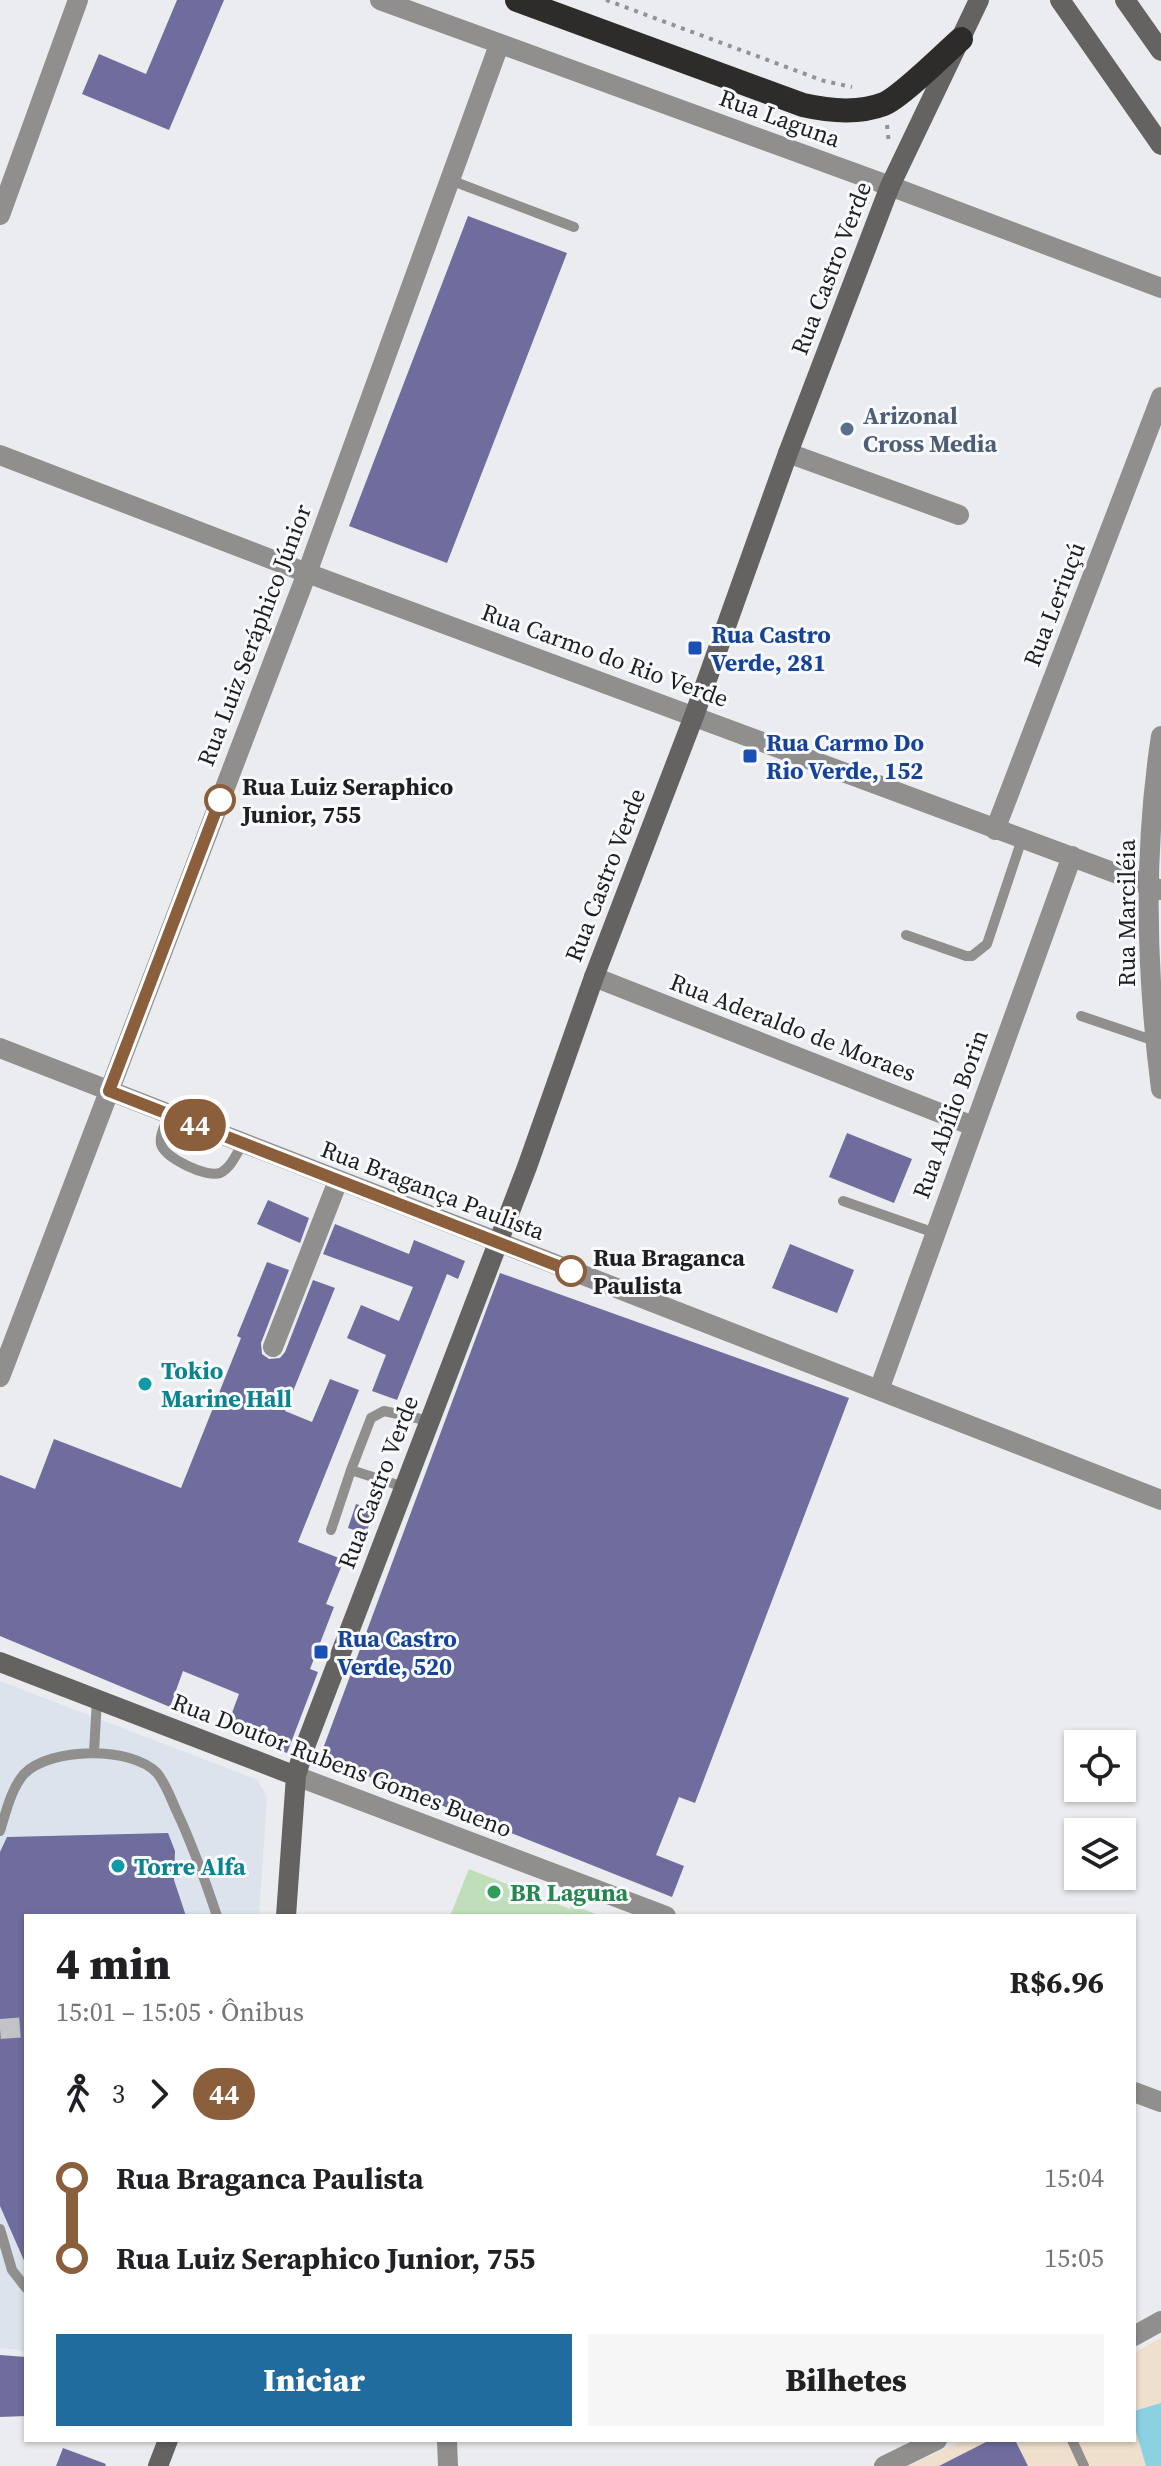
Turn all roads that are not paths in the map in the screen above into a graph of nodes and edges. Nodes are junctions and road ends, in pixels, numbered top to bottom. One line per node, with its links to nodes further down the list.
1 (78, 0): 13 (street)
2 (380, 0): 8 (street, Rua Laguna)
3 (517, 0): 7 (highway)
4 (979, 0): 7 (street, Rua Castro Verde)
5 (1060, 0): 10 (street)
6 (1125, 0): 9 (street)
7 (961, 39): 12 (street, Rua Castro Verde)
8 (499, 45): 11 (street, Rua Luiz Seráphico Júnior); 12 (street, Rua Laguna)
9 (1161, 51)
10 (1161, 145)
11 (450, 180): 14 (lane); 20 (street, Rua Luiz Seráphico Júnior)
12 (890, 186): 15 (street, Rua Laguna); 17 (street, Rua Castro Verde)
13 (0, 215)
14 (574, 227)
15 (1161, 288)
16 (1161, 397): 23 (street, Rua Leriuçú)
17 (788, 453): 19 (street); 21 (street, Rua Castro Verde)
18 (0, 455): 20 (street, Rua Carmo do Rio Verde)
19 (959, 515)
20 (307, 573): 21 (street, Rua Carmo do Rio Verde); 33 (street, Rua Luiz Seráphico Júnior)
21 (694, 716): 23 (street, Rua Carmo do Rio Verde); 28 (street, Rua Castro Verde)
22 (1161, 736): 26 (street, Rua Marciléia)
23 (995, 830): 24 (street, Rua Carmo do Rio Verde)
24 (1022, 839): 25 (street, Rua Carmo do Rio Verde); 27 (lane)
25 (1072, 856): 26 (street, Rua Carmo do Rio Verde); 35 (street, Rua Abílio Borin)
26 (1154, 887): 30 (street, Rua Marciléia)
27 (906, 935)
28 (594, 977): 35 (street, Rua Aderaldo de Moraes); 40 (street, Rua Castro Verde)
29 (1081, 1016): 30 (lane)
30 (1155, 1041): 32 (street, Rua Marciléia)
31 (0, 1048): 33 (street, Rua Bragança Paulista)
32 (1161, 1089)
33 (109, 1091): 34 (street, Rua Bragança Paulista); 42 (street, Rua Luiz Seráphico Júnior)
34 (169, 1115): 36 (street, Rua Bragança Paulista); 36 (lane)
35 (973, 1126): 39 (street, Rua Abílio Borin)
36 (243, 1143): 37 (street, Rua Bragança Paulista)
37 (338, 1181): 40 (street, Rua Bragança Paulista); 41 (street)
38 (843, 1201): 39 (lane)
39 (935, 1233): 43 (street, Rua Abílio Borin)
40 (498, 1243): 43 (street, Rua Bragança Paulista); 44 (street, Rua Castro Verde)
41 (273, 1347)
42 (0, 1377)
43 (879, 1390): 47 (street, Rua Bragança Paulista)
44 (430, 1421): 45 (lane); 46 (street, Rua Castro Verde)
45 (351, 1470): 46 (lane); 48 (lane)
46 (404, 1487): 52 (street, Rua Castro Verde)
47 (1161, 1500)
48 (331, 1530)
49 (0, 1662): 50 (street, Rua Doutor Rubens Gomes Bueno)
50 (97, 1699): 51 (lane); 52 (street, Rua Doutor Rubens Gomes Bueno)
51 (94, 1752): 53 (lane); 54 (lane)
52 (296, 1776): 55 (street, Rua Castro Verde); 56 (street, Rua Doutor Rubens Gomes Bueno)
53 (0, 1831)
54 (216, 1914)
55 (286, 1914)
56 (661, 1914)
57 (1136, 2093): 58 (street)
58 (1161, 2102)
59 (0, 2229): 60 (lane)
60 (24, 2285)
61 (1161, 2321): 62 (street)
62 (1136, 2335)
63 (167, 2442): 67 (street)
64 (447, 2442): 68 (street)
65 (933, 2442): 69 (street)
66 (1073, 2442): 70 (lane)
67 (158, 2466)
68 (448, 2466)
69 (884, 2466)
70 (1084, 2466)

